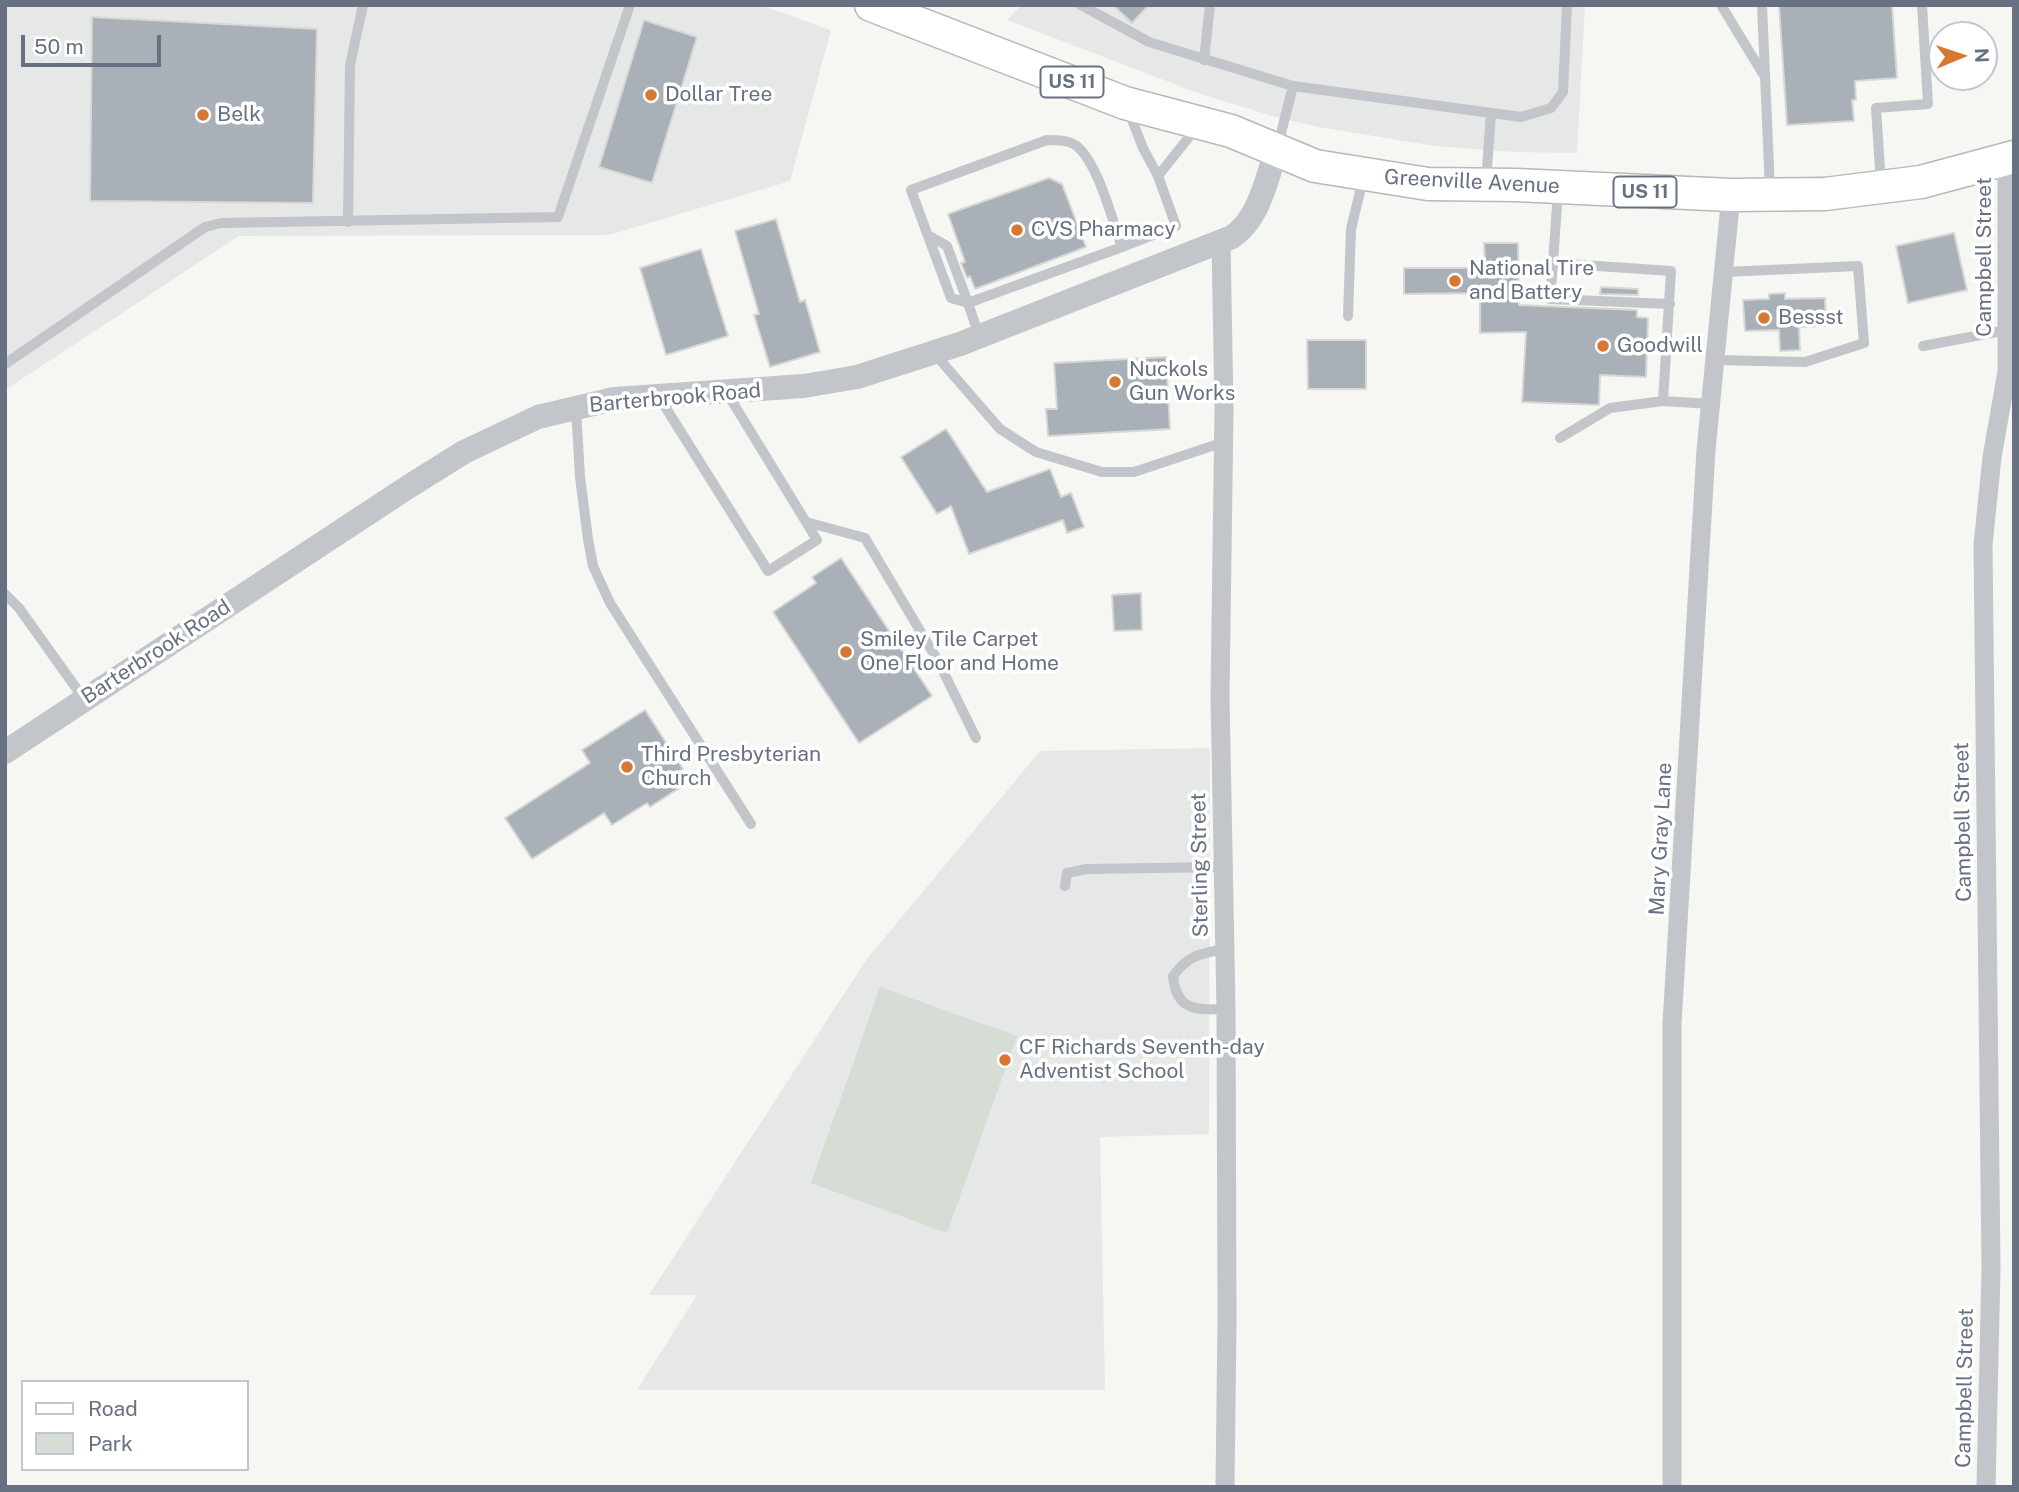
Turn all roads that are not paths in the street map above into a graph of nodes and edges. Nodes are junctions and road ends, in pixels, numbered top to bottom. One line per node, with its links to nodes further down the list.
1 (363, 5): 25 (lane)
2 (630, 5): 25 (lane)
3 (871, 5): 13 (main road, Greenville Avenue / US 11)
4 (1081, 5): 10 (lane)
5 (1210, 5): 10 (lane)
6 (1567, 5): 14 (lane)
7 (1721, 5): 11 (lane)
8 (1762, 5): 11 (lane)
9 (1922, 5): 22 (lane)
10 (1204, 60): 12 (lane)
11 (1765, 78): 24 (lane)
12 (1293, 86): 14 (lane); 16 (lane)
13 (1125, 103): 15 (main road, Greenville Avenue / US 11); 19 (lane)
14 (1491, 113): 20 (lane)
15 (1200, 123): 16 (main road, Greenville Avenue / US 11); 19 (lane)
16 (1277, 149): 18 (main road, Greenville Avenue / US 11); 26 (street, Barterbrook Road)
17 (2010, 158): 22 (main road, Greenville Avenue / US 11); 33 (street, Campbell Street)
18 (1364, 175): 20 (main road, Greenville Avenue / US 11); 32 (lane)
19 (1158, 176): 27 (lane)
20 (1486, 184): 21 (main road, Greenville Avenue / US 11)
21 (1558, 187): 23 (main road, Greenville Avenue / US 11); 28 (lane)
22 (1881, 188): 24 (main road, Greenville Avenue / US 11)
23 (1731, 195): 24 (main road, Greenville Avenue / US 11); 29 (street, Mary Gray Lane)
24 (1770, 195)
25 (348, 222): 38 (lane)
26 (1221, 242): 34 (street, Barterbrook Road); 45 (street, Sterling Street)
27 (1122, 247): 30 (lane); 30 (lane)
28 (1553, 263): 31 (lane); 31 (lane)
29 (1725, 272): 37 (street, Mary Gray Lane); 37 (lane)
30 (968, 303): 34 (lane)
31 (1670, 304): 41 (lane)
32 (1348, 316)
33 (2008, 330): 35 (lane); 58 (street, Campbell Street)
34 (980, 336): 36 (street, Barterbrook Road)
35 (1923, 346)
36 (933, 352): 39 (street, Barterbrook Road); 45 (lane)
37 (1716, 360): 42 (street, Mary Gray Lane)
38 (5, 363)
39 (726, 393): 40 (street, Barterbrook Road); 46 (lane)
40 (659, 397): 43 (street, Barterbrook Road); 46 (lane)
41 (1663, 401): 42 (lane); 44 (lane)
42 (1711, 404): 57 (street, Mary Gray Lane)
43 (576, 408): 48 (street, Barterbrook Road); 51 (lane)
44 (1560, 438)
45 (1224, 442): 52 (street, Sterling Street)
46 (806, 522): 49 (lane)
47 (5, 594): 48 (lane)
48 (85, 700): 50 (street, Barterbrook Road)
49 (976, 738)
50 (5, 752)
51 (751, 824)
52 (1223, 867): 53 (lane); 54 (street, Sterling Street)
53 (1065, 886)
54 (1224, 949): 55 (street, Sterling Street); 55 (lane)
55 (1226, 1009): 56 (street, Sterling Street)
56 (1224, 1487)
57 (1672, 1487)
58 (1986, 1487)

